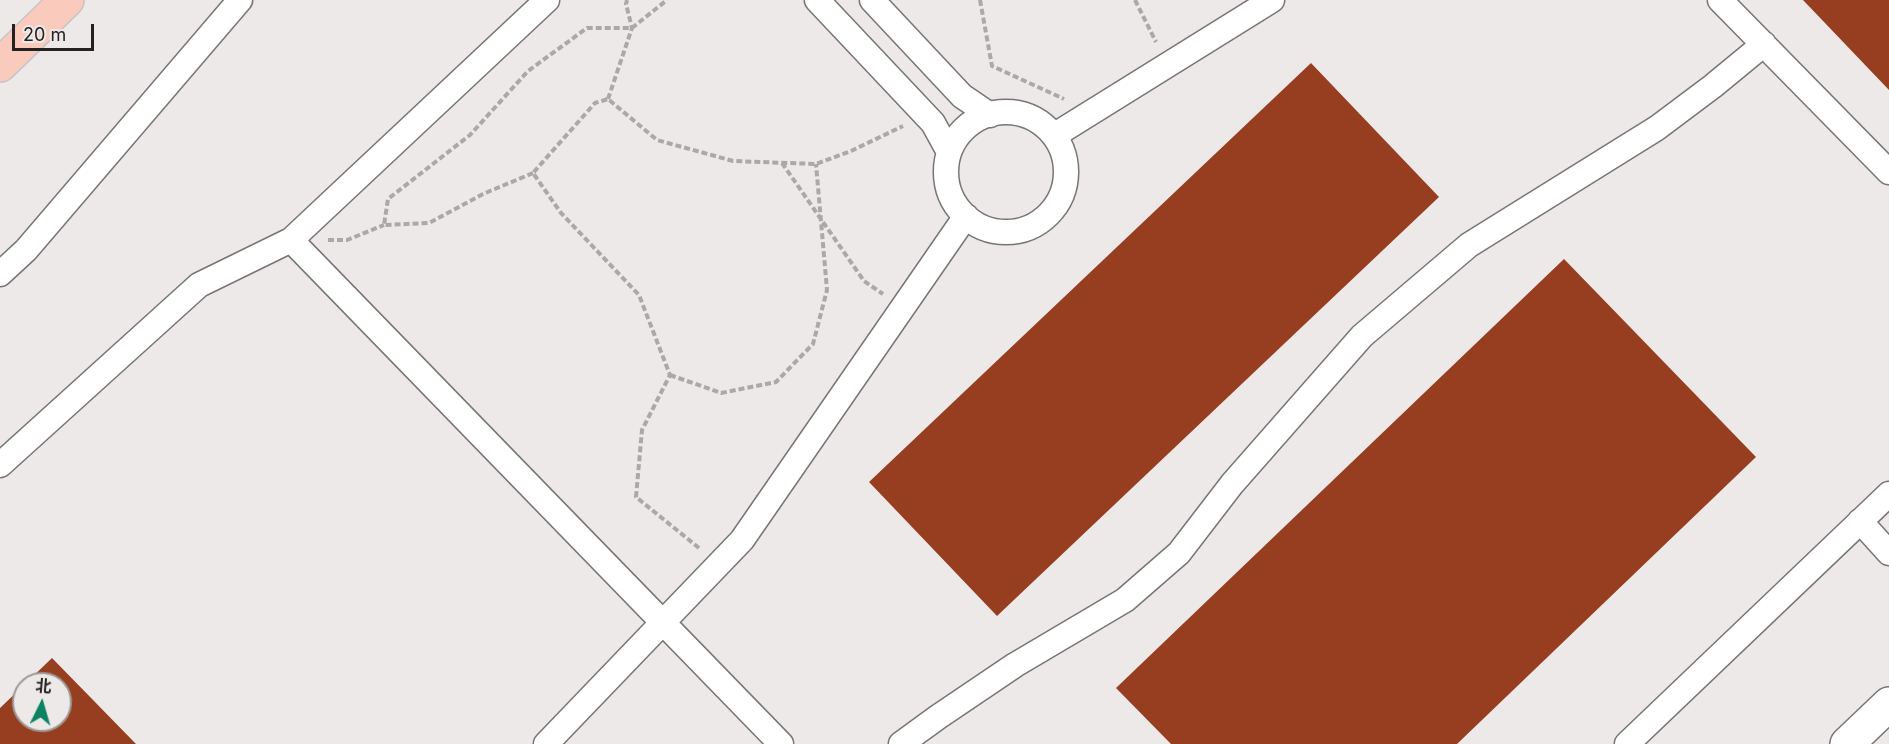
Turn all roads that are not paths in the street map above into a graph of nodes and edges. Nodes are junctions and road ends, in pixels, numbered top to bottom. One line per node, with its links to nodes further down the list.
1 (67, 0): 9 (main road)
2 (240, 0): 16 (street)
3 (547, 0): 15 (street)
4 (817, 0): 12 (street)
5 (872, 0): 10 (street)
6 (1272, 0): 11 (street)
7 (1720, 0): 8 (street)
8 (1764, 44): 13 (street); 25 (street)
9 (0, 65)
10 (990, 114): 11 (street); 12 (street)
11 (1055, 135): 14 (street)
12 (949, 152): 14 (street)
13 (1889, 172)
14 (966, 216): 21 (street)
15 (291, 240): 17 (street); 21 (street)
16 (0, 274)
17 (0, 465)
18 (1889, 494): 19 (street)
19 (1860, 521): 20 (street); 26 (street)
20 (1889, 553)
21 (662, 622): 23 (street); 24 (street)
22 (1889, 704): 27 (main road)
23 (546, 744)
24 (781, 744)
25 (901, 744)
26 (1627, 744)
27 (1847, 744)

